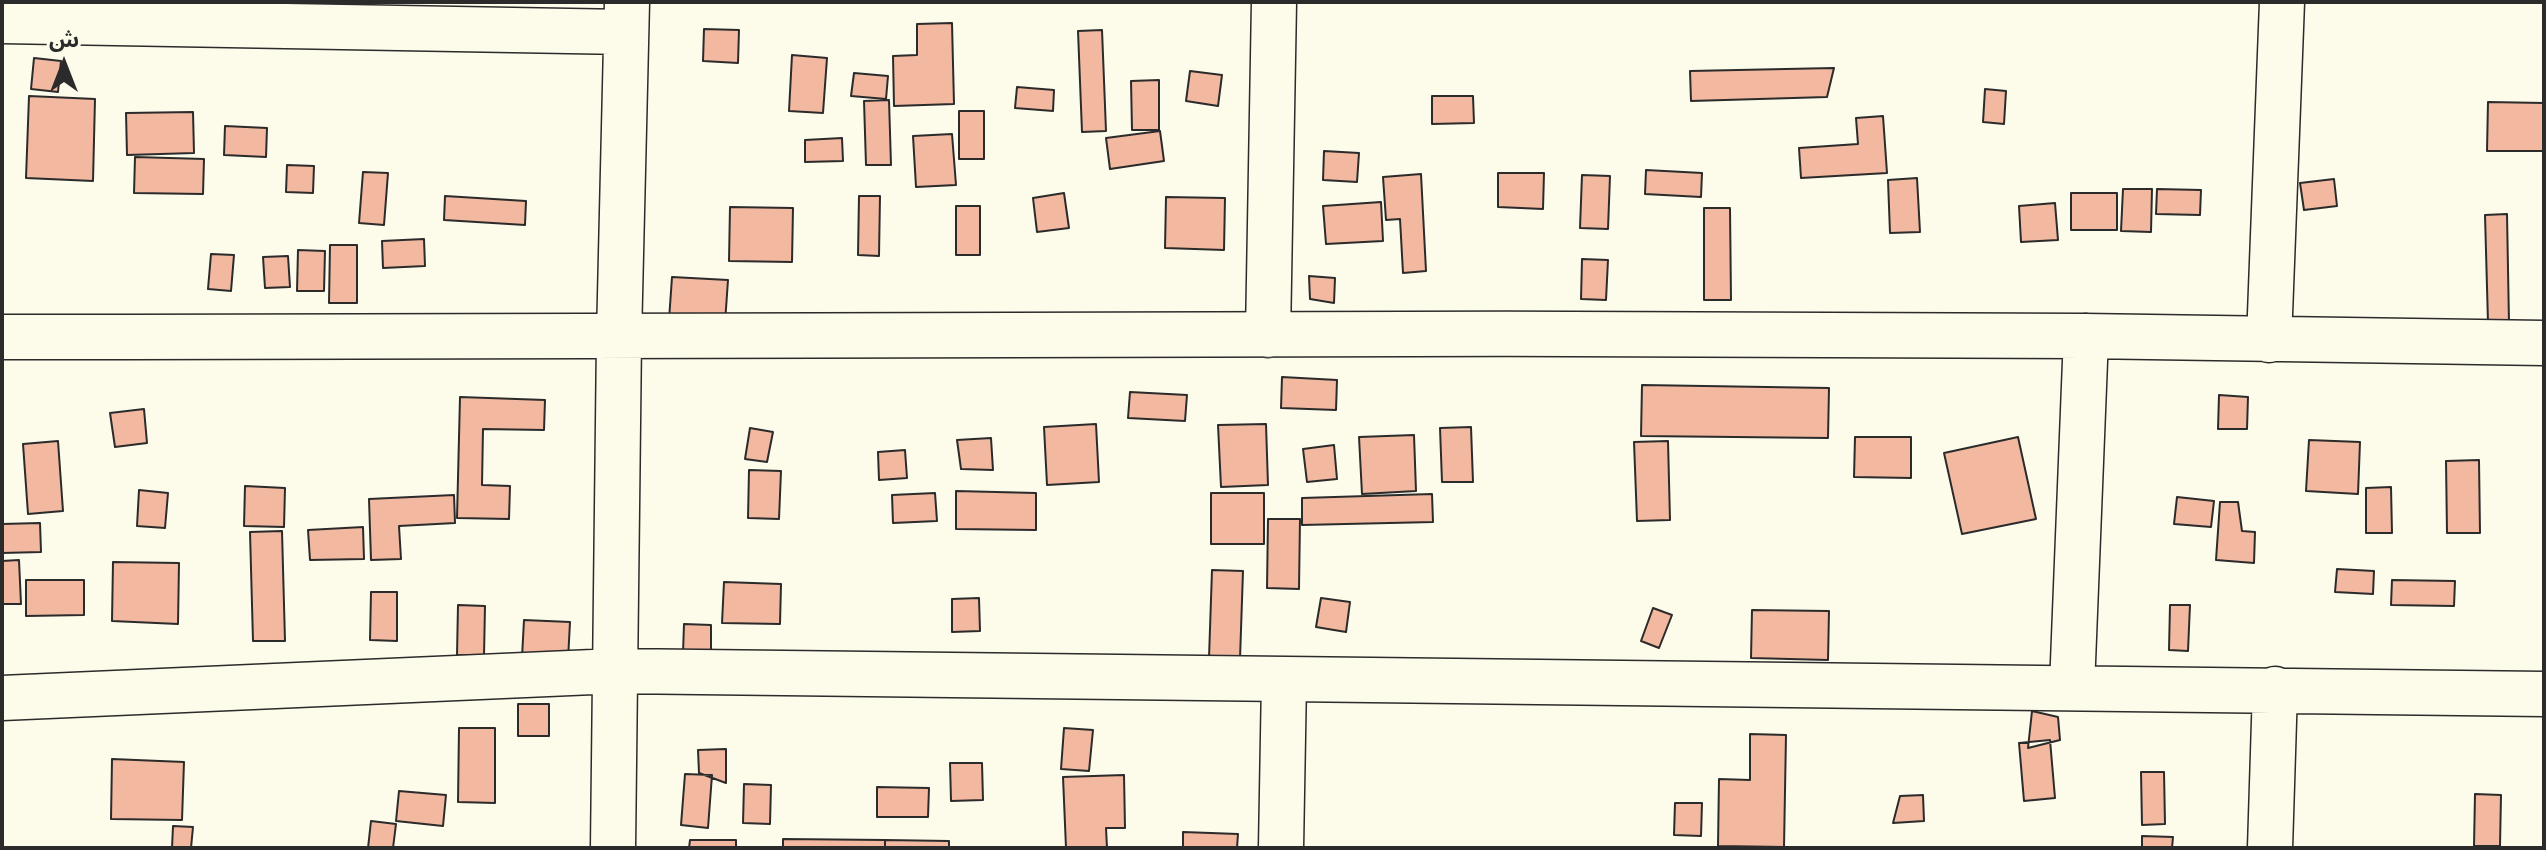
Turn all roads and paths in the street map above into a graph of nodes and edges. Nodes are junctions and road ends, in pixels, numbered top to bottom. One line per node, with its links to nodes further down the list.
1 (1274, 2): 5 (street)
2 (2282, 2): 9 (street)
3 (626, 17): 4 (street); 8 (street)
4 (2, 21)
5 (1268, 335): 6 (street); 8 (street)
6 (2086, 336): 9 (street); 13 (street)
7 (2, 337): 8 (street)
8 (619, 338): 11 (street)
9 (2269, 340): 10 (street)
10 (2544, 343)
11 (616, 671): 12 (street); 16 (street); 17 (street)
12 (1284, 680): 13 (street); 18 (street)
13 (2072, 687): 14 (street)
14 (2275, 689): 15 (street); 19 (street)
15 (2544, 694)
16 (2, 698)
17 (613, 848)
18 (1281, 848)
19 (2270, 848)

